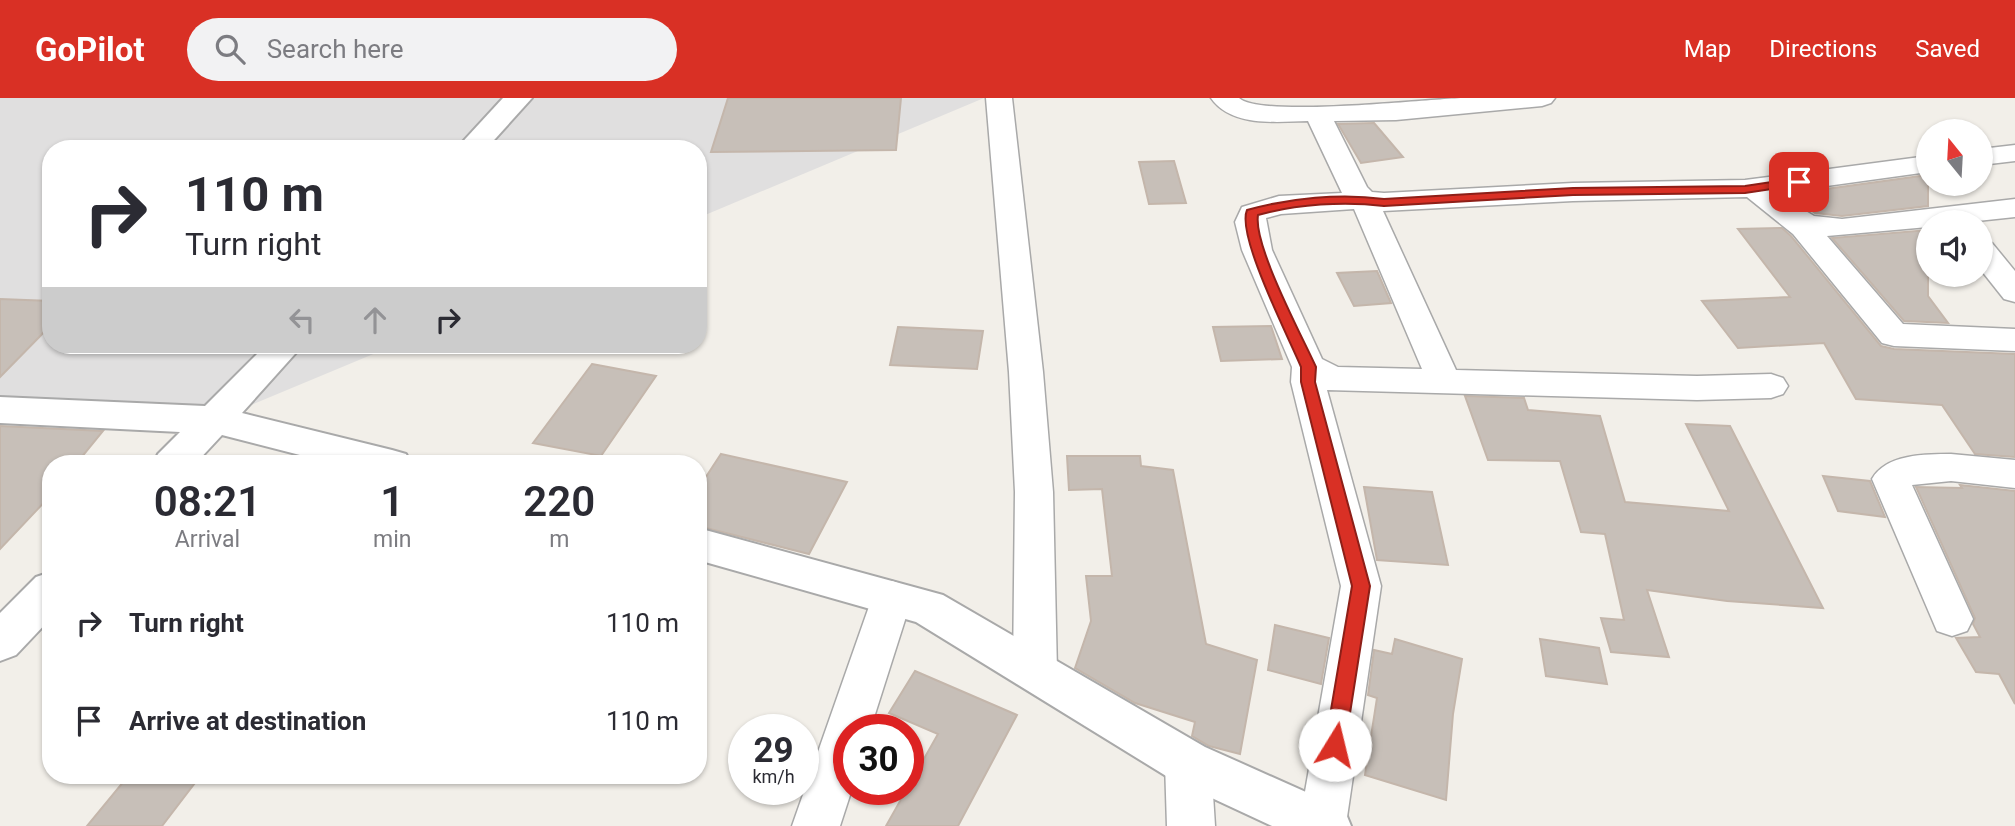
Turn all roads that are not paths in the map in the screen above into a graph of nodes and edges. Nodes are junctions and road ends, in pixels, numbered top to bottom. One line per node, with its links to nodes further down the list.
1 (518, 98): 6 (street)
2 (999, 98): 33 (street)
3 (1224, 98): 5 (street)
4 (1542, 98): 5 (street)
5 (1317, 113): 11 (street)
6 (478, 140)
7 (2015, 153): 8 (street)
8 (1993, 156)
9 (1916, 166): 10 (street)
10 (1753, 188): 11 (street); 14 (street)
11 (1364, 200): 20 (street); 21 (street)
12 (2015, 208): 13 (street)
13 (1993, 212)
14 (1794, 221): 15 (street); 18 (street)
15 (1916, 222)
16 (1993, 265): 17 (street)
17 (2015, 292)
18 (2015, 340)
19 (277, 354): 24 (street)
20 (1309, 367): 21 (street); 35 (street)
21 (1445, 383): 22 (street)
22 (1771, 386)
23 (0, 410): 24 (street)
24 (215, 420): 25 (street); 26 (street)
25 (182, 455)
26 (356, 455)
27 (2015, 474): 31 (street)
28 (707, 547): 30 (street)
29 (42, 598): 32 (street)
30 (892, 598): 33 (street); 36 (street)
31 (1952, 619)
32 (0, 642)
33 (1035, 672): 34 (street)
34 (1188, 764): 35 (street); 37 (street)
35 (1324, 825)
36 (816, 826)
37 (1191, 826)

